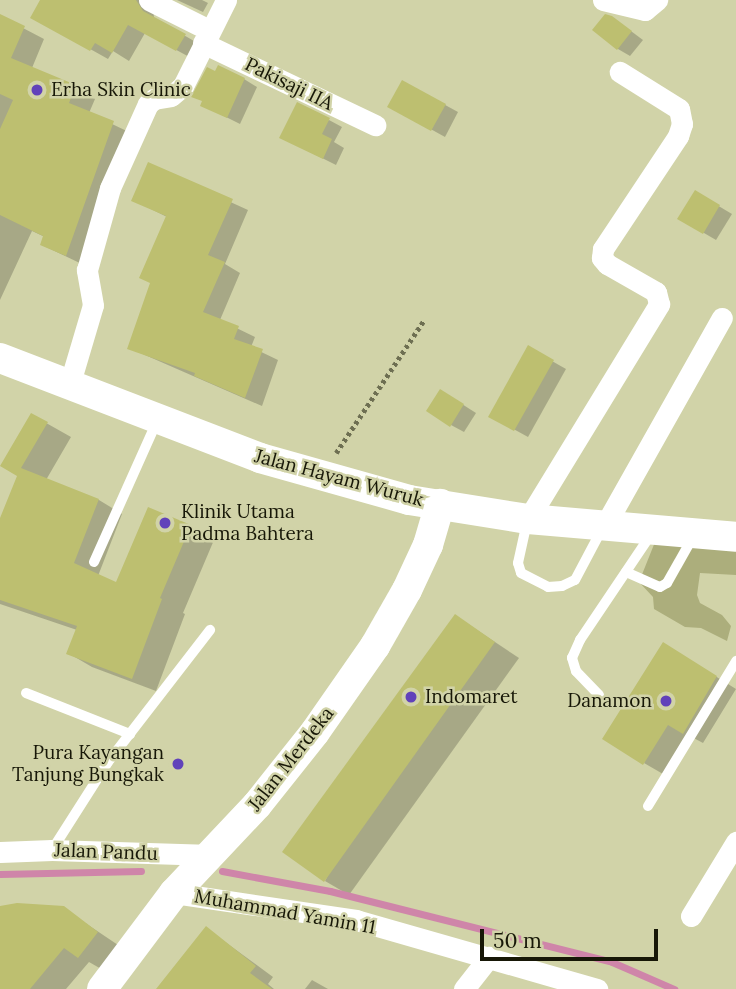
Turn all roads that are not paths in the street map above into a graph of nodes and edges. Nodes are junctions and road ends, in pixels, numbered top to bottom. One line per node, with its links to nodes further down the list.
1 (149, 0): 5 (street, Pakisaji IIA)
2 (226, 0): 5 (street)
3 (603, 0): 4 (street)
4 (651, 5)
5 (206, 37): 7 (street, Pakisaji IIA); 10 (street)
6 (620, 72): 13 (street)
7 (374, 125)
8 (722, 318): 14 (street)
9 (0, 358): 10 (main road, Jalan Hayam Wuruk)
10 (69, 386): 11 (main road, Jalan Hayam Wuruk)
11 (157, 421): 12 (main road, Jalan Hayam Wuruk); 18 (lane)
12 (440, 503): 13 (main road, Jalan Hayam Wuruk); 29 (main road, Jalan Merdeka)
13 (528, 519): 14 (main road, Jalan Hayam Wuruk); 14 (lane)
14 (604, 527): 15 (main road, Jalan Hayam Wuruk)
15 (654, 531): 16 (main road, Jalan Hayam Wuruk); 19 (lane)
16 (694, 534): 17 (main road, Jalan Hayam Wuruk); 19 (lane)
17 (736, 537)
18 (94, 562)
19 (626, 572): 23 (lane)
20 (210, 630): 24 (lane)
21 (736, 661): 25 (lane)
22 (26, 693): 24 (lane)
23 (599, 695)
24 (130, 734): 27 (lane)
25 (648, 806)
26 (736, 842): 31 (street)
27 (52, 850): 28 (street, Jalan Pandu); 29 (street, Jalan Pandu)
28 (0, 852)
29 (212, 855): 30 (main road, Jalan Merdeka)
30 (174, 893): 32 (street, Muhammad Yamin 11); 33 (main road, Jalan Merdeka)
31 (691, 916)
32 (489, 957): 34 (street); 35 (street, Muhammad Yamin 11)
33 (102, 989)
34 (464, 989)
35 (597, 989)

